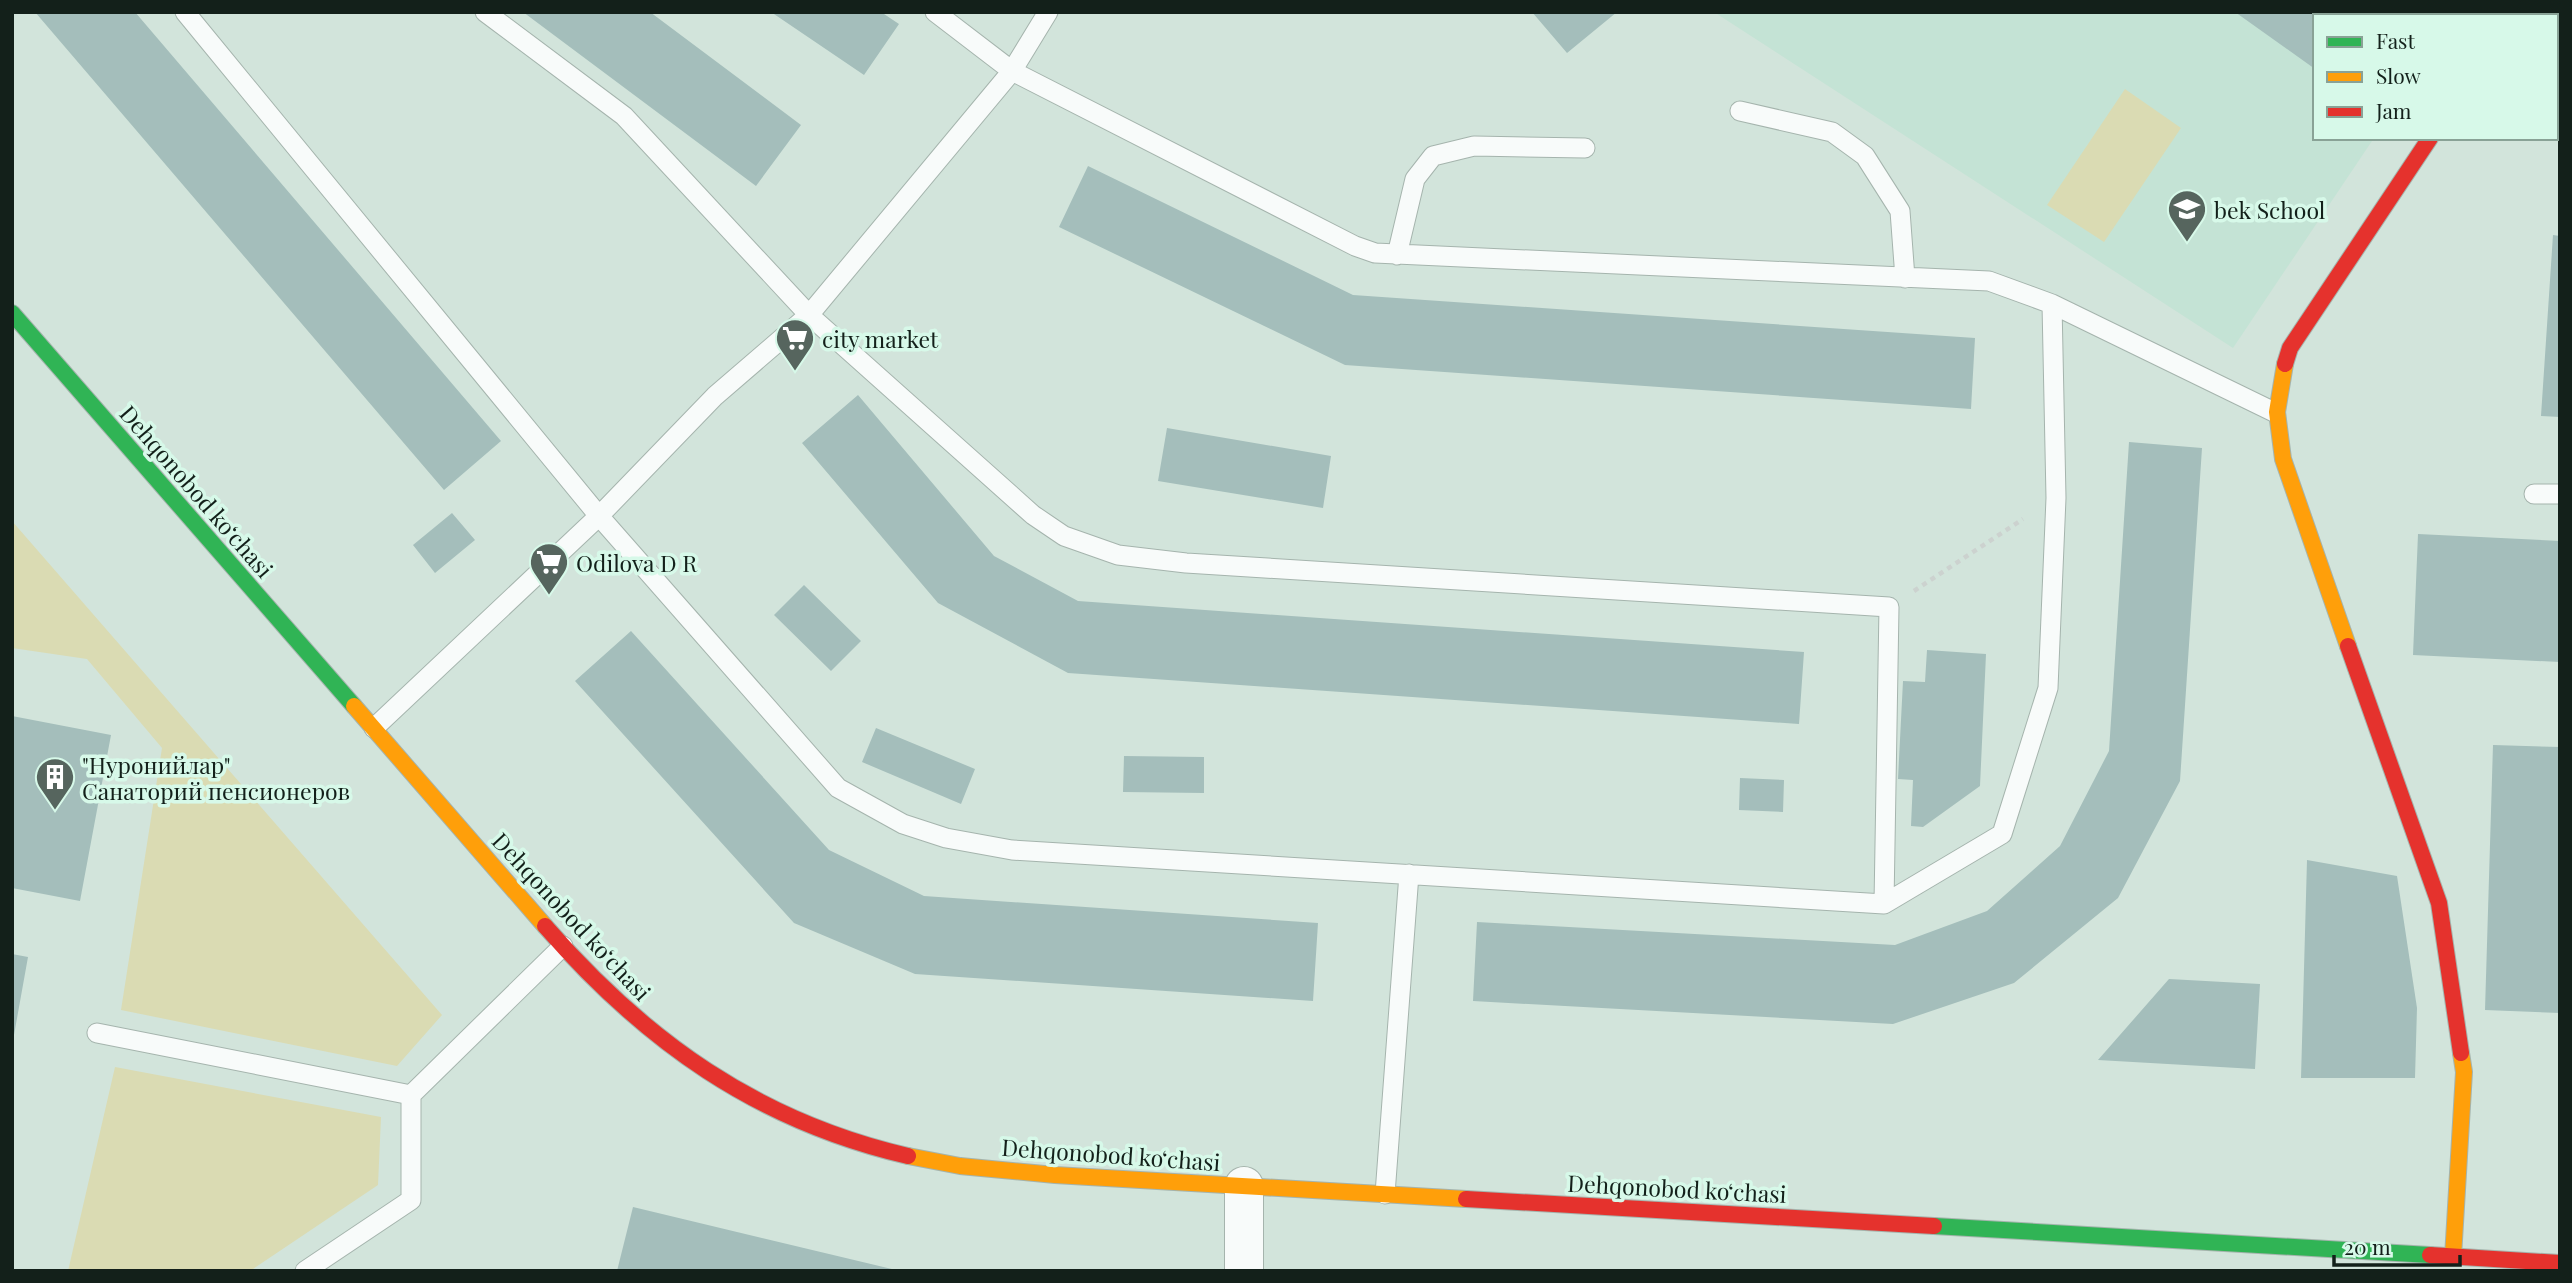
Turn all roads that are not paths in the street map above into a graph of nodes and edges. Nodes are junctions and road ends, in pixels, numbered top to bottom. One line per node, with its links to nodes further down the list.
1 (185, 12): 17 (lane)
2 (485, 12): 13 (lane)
3 (934, 12): 5 (lane)
4 (1048, 12): 5 (lane)
5 (1012, 71): 9 (lane); 13 (lane)
6 (1740, 111): 10 (lane)
7 (2429, 140): 14 (main road)
8 (1585, 148): 9 (lane)
9 (1397, 256): 10 (lane)
10 (1905, 278): 11 (lane)
11 (2052, 304): 14 (lane); 20 (lane)
12 (12, 313): 18 (main road, Dehqonobod koʻchasi)
13 (809, 315): 17 (lane); 20 (lane)
14 (2274, 412): 26 (main road)
15 (2535, 494): 16 (lane)
16 (2560, 494)
17 (599, 516): 18 (lane); 19 (lane)
18 (374, 728): 21 (main road, Dehqonobod koʻchasi)
19 (1409, 874): 20 (lane); 25 (lane)
20 (1884, 904)
21 (563, 946): 23 (lane); 24 (main road, Dehqonobod koʻchasi)
22 (97, 1033): 23 (lane)
23 (411, 1095): 28 (lane)
24 (1244, 1186): 25 (main road, Dehqonobod koʻchasi); 29 (street)
25 (1385, 1194): 26 (main road, Dehqonobod koʻchasi)
26 (2453, 1257): 27 (main road, Dehqonobod koʻchasi)
27 (2560, 1263)
28 (305, 1271)
29 (1244, 1271)

